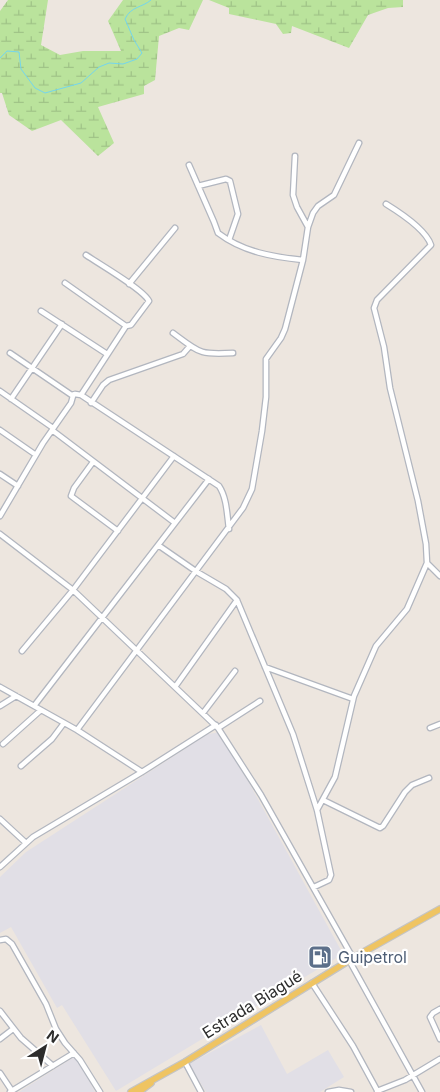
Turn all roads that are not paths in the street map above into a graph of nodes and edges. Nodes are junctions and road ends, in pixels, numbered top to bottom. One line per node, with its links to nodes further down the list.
1 (358, 143): 6 (street)
2 (295, 156): 6 (street)
3 (189, 165): 4 (street)
4 (198, 186): 8 (street); 8 (street)
5 (386, 204): 42 (street)
6 (308, 227): 10 (street)
7 (175, 228): 12 (street)
8 (229, 240): 10 (street)
9 (86, 255): 12 (street)
10 (303, 260): 38 (street)
11 (66, 283): 15 (street)
12 (129, 284): 15 (street)
13 (41, 310): 14 (street)
14 (62, 324): 20 (street); 21 (street)
15 (126, 326): 20 (street)
16 (173, 333): 17 (street)
17 (190, 346): 18 (street); 26 (street)
18 (233, 352)
19 (10, 353): 21 (street)
20 (107, 354): 24 (street)
21 (31, 369): 23 (street); 25 (street)
22 (0, 391): 25 (street)
23 (72, 395): 24 (street); 27 (street)
24 (81, 395): 26 (street)
25 (11, 399): 27 (street)
26 (91, 403): 30 (street)
27 (52, 429): 29 (street); 31 (street)
28 (0, 430): 29 (street)
29 (36, 455): 34 (street)
30 (174, 456): 33 (street); 35 (street)
31 (93, 462): 35 (street); 39 (street)
32 (0, 474): 34 (street)
33 (209, 479): 37 (street); 38 (street)
34 (18, 486): 36 (street)
35 (142, 499): 37 (street); 39 (street)
36 (0, 516)
37 (175, 523): 41 (street)
38 (229, 528): 43 (street)
39 (118, 531): 45 (street)
40 (0, 534): 45 (street)
41 (158, 545): 43 (street); 47 (street)
42 (427, 563): 44 (street); 55 (street)
43 (197, 572): 46 (street); 48 (street)
44 (440, 576)
45 (73, 590): 47 (street); 49 (street)
46 (237, 600): 50 (street); 53 (street)
47 (103, 618): 48 (street); 58 (street)
48 (138, 650): 53 (street); 65 (street)
49 (22, 651)
50 (265, 667): 55 (street); 71 (street)
51 (235, 671): 60 (street)
52 (0, 687): 54 (street)
53 (176, 687): 60 (street)
54 (16, 696): 57 (street); 58 (street)
55 (352, 699): 70 (street)
56 (260, 701): 63 (street)
57 (0, 706)
58 (34, 706): 59 (street)
59 (41, 710): 61 (street); 66 (street)
60 (203, 713): 63 (street)
61 (64, 723): 65 (street); 67 (street)
62 (440, 724): 64 (street)
63 (217, 727): 68 (street); 75 (street)
64 (430, 728)
65 (77, 730): 68 (street)
66 (3, 744)
67 (21, 766)
68 (142, 772): 73 (street)
69 (428, 778): 70 (street)
70 (323, 800): 71 (street)
71 (318, 810): 75 (street)
72 (0, 819): 73 (street)
73 (26, 843): 74 (street)
74 (0, 867)
75 (314, 886): 78 (street)
76 (440, 909): 78 (main road, Estrada Biagué)
77 (0, 940): 85 (street)
78 (351, 959): 79 (main road, Estrada Biagué); 90 (street)
79 (312, 983): 87 (main road, Estrada Biagué); 99 (street)
80 (440, 1009): 84 (street)
81 (0, 1011): 82 (street)
82 (14, 1029): 83 (street); 88 (street)
83 (0, 1039)
84 (440, 1039)
85 (74, 1053): 88 (street); 93 (street)
86 (440, 1059): 90 (street)
87 (185, 1062): 91 (main road, Estrada Biagué); 96 (street)
88 (54, 1066): 92 (street)
89 (0, 1073): 92 (street)
90 (412, 1076): 99 (street); 100 (street)
91 (156, 1078): 94 (main road, Estrada Biagué); 95 (main road, Estrada Biagué)
92 (11, 1091)
93 (100, 1092)
94 (130, 1092)
95 (139, 1092)
96 (201, 1092)
97 (328, 1092): 98 (street)
98 (351, 1092)
99 (377, 1092)
100 (422, 1092)

